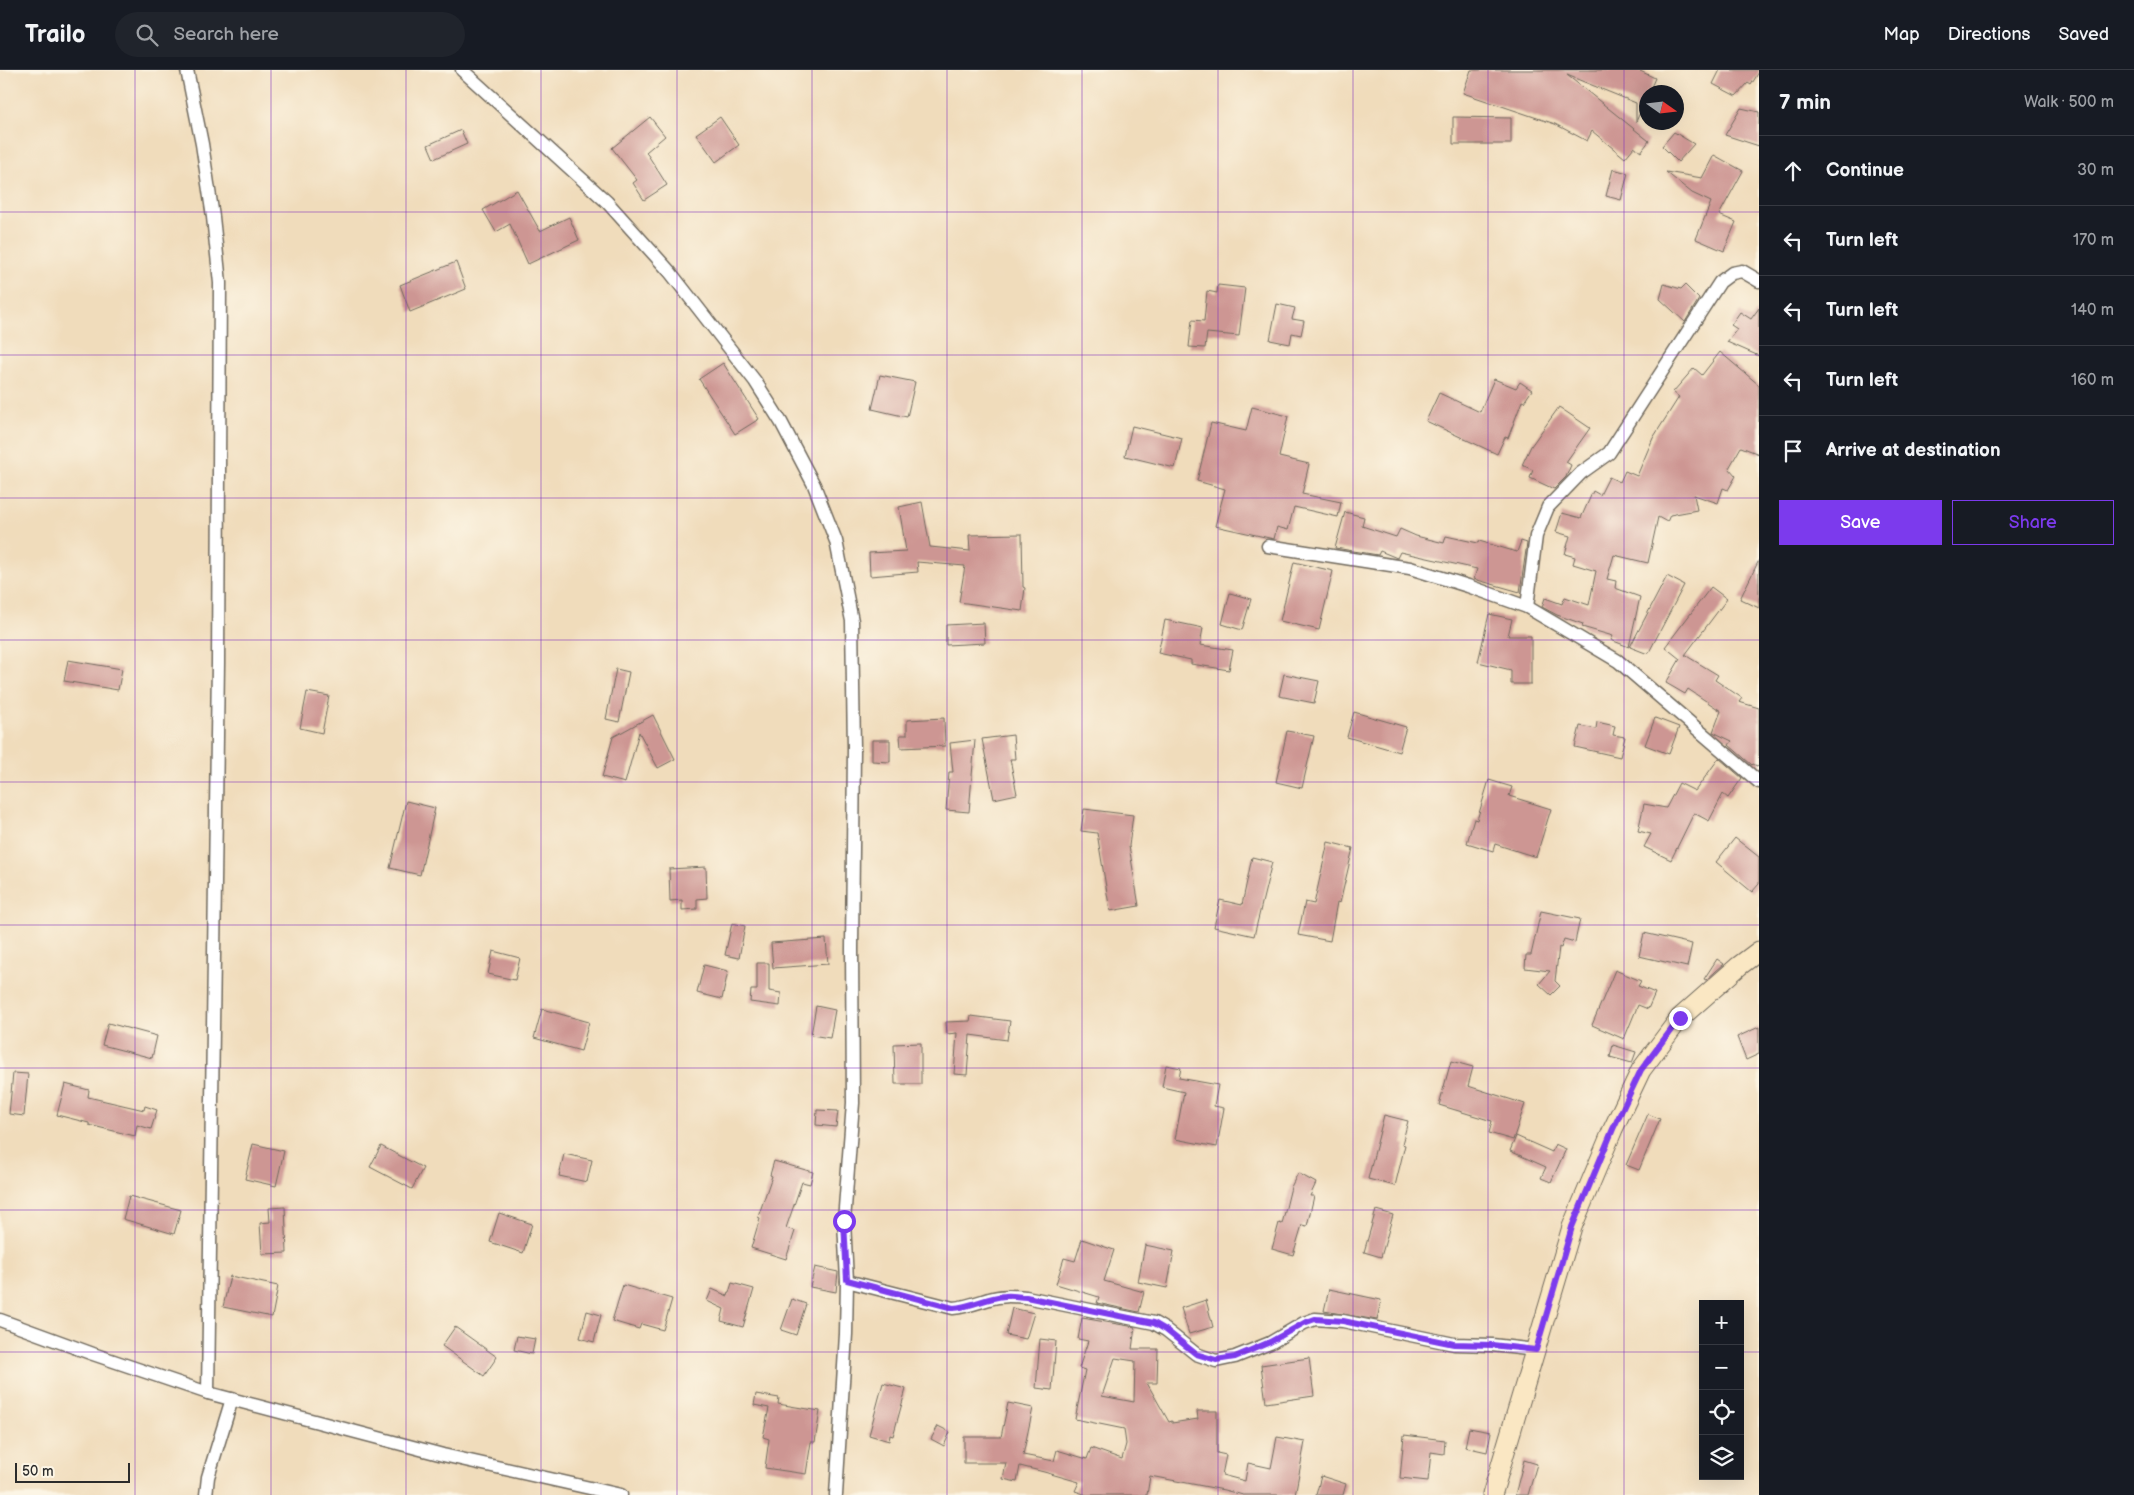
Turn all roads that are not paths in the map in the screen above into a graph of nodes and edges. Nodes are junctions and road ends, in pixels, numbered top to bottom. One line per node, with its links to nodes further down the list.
1 (187, 70): 11 (street)
2 (462, 70): 8 (street)
3 (1759, 281): 5 (street)
4 (1268, 546): 5 (street)
5 (1527, 607): 6 (street)
6 (1759, 782)
7 (1759, 951): 10 (street)
8 (847, 1280): 10 (street); 15 (street)
9 (0, 1320): 11 (street)
10 (1536, 1350): 16 (street)
11 (208, 1393): 12 (street)
12 (232, 1399): 13 (street); 14 (street)
13 (206, 1495)
14 (621, 1495)
15 (836, 1495)
16 (1492, 1495)

